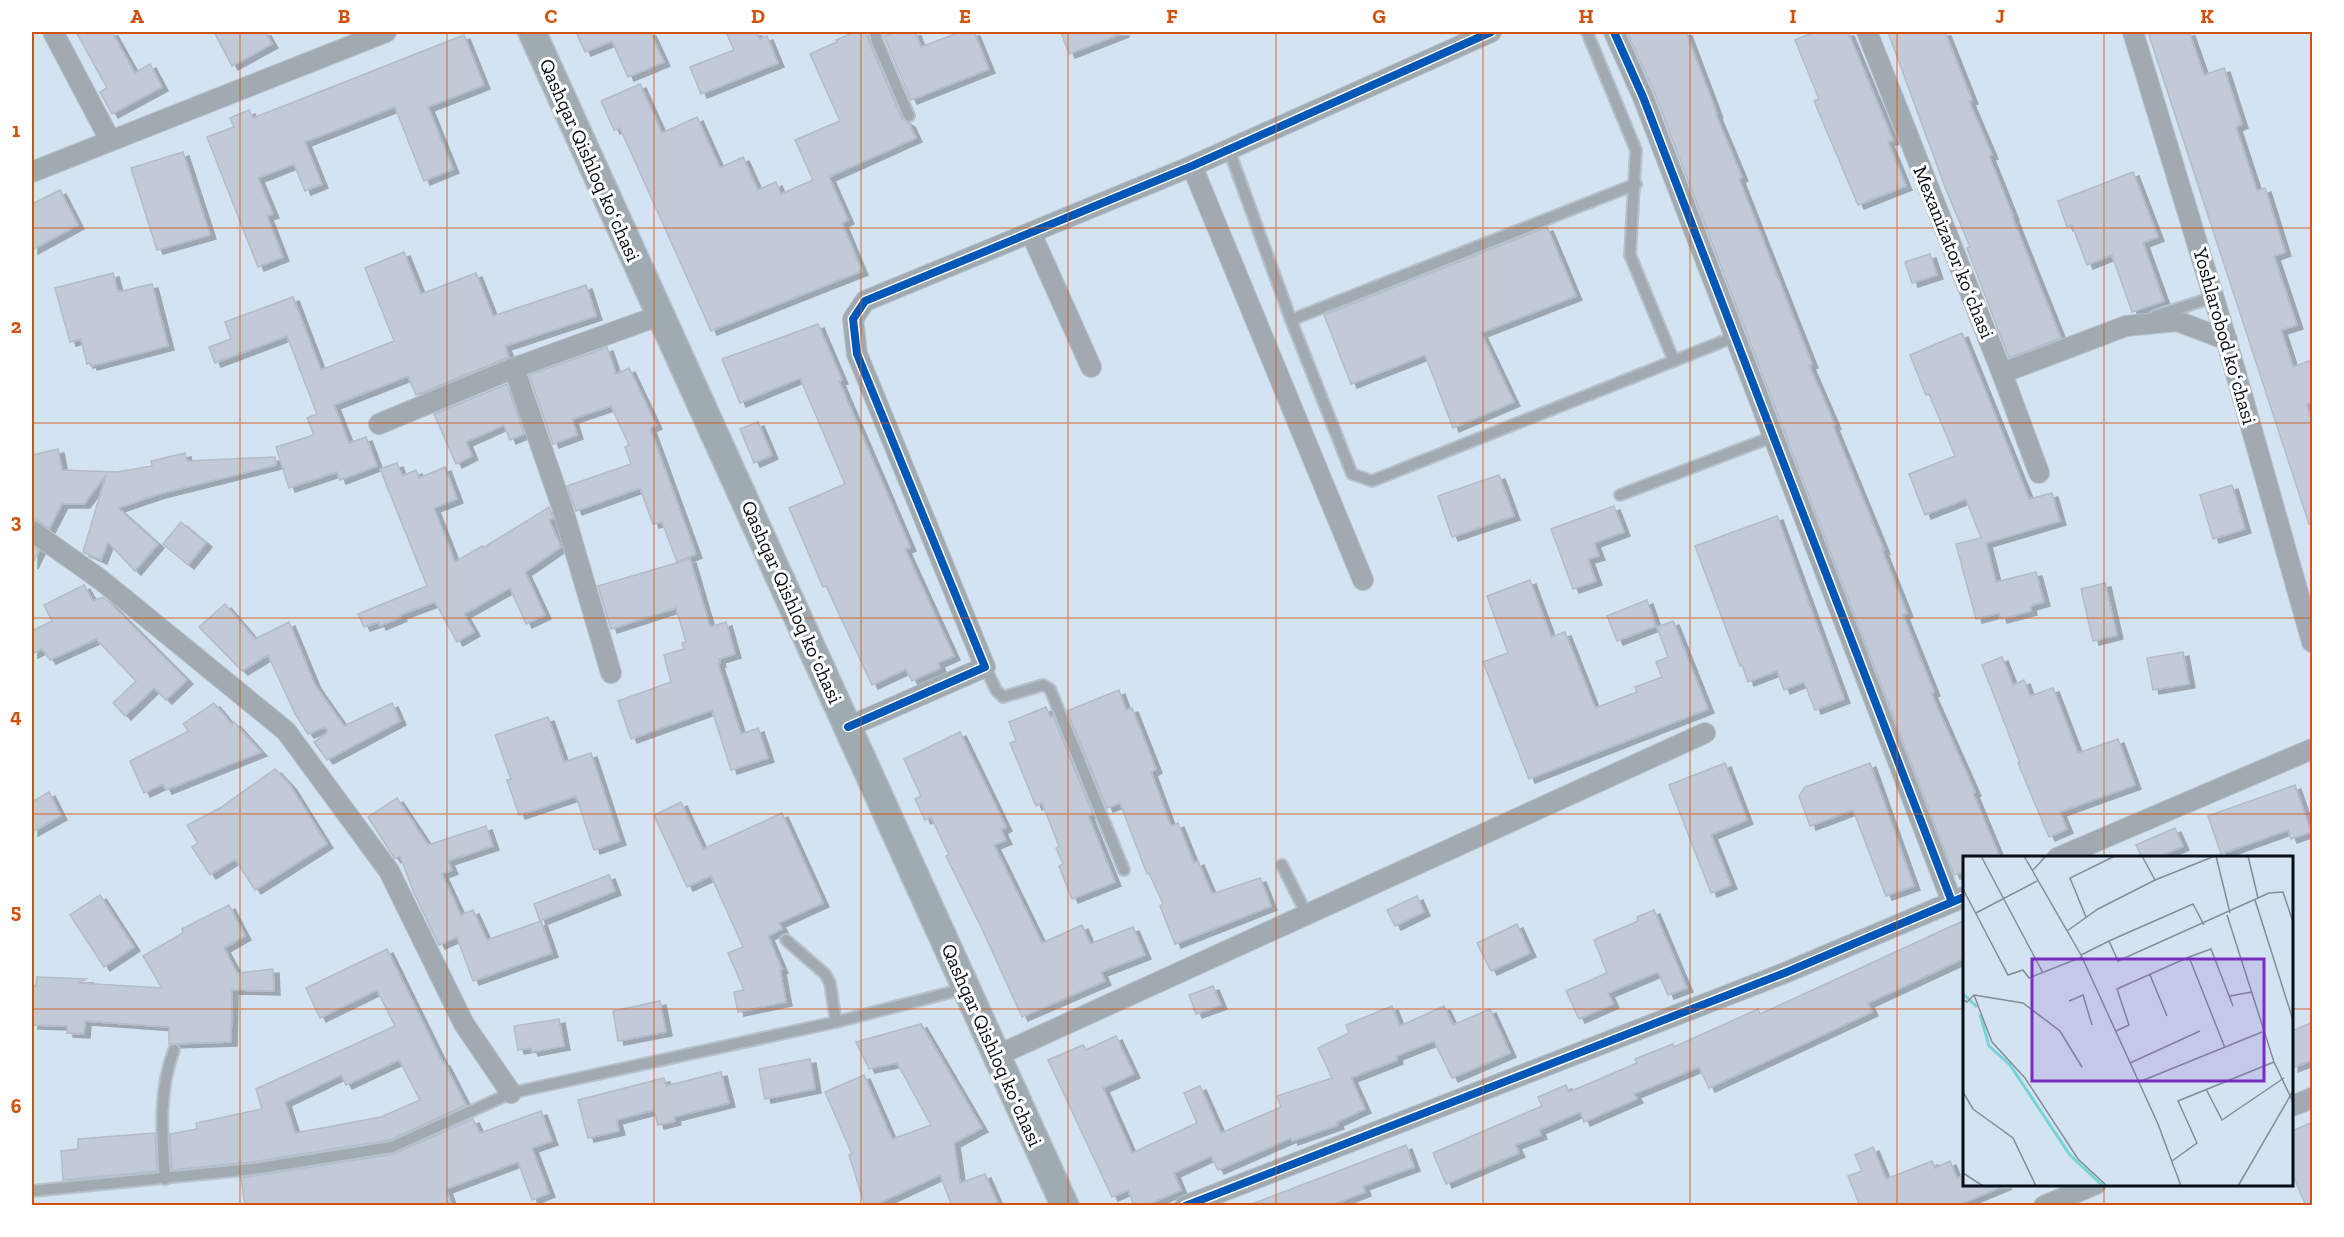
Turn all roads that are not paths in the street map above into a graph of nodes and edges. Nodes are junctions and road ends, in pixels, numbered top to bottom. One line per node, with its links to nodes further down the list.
1 (53, 32): 11 (street)
2 (386, 32): 11 (street)
3 (532, 32): 18 (main road, Qashqar Qishloq koʻchasi)
4 (875, 32): 10 (lane)
5 (1491, 32): 12 (street)
6 (1587, 32): 15 (lane)
7 (1614, 32): 21 (street)
8 (1867, 32): 26 (street, Mexanizator koʻchasi)
9 (2133, 32): 17 (street, Yoshlarobod koʻchasi)
10 (909, 116)
11 (110, 140): 14 (street)
12 (1229, 150): 13 (street); 19 (lane)
13 (1192, 166): 16 (street); 32 (street)
14 (32, 172)
15 (1635, 184): 19 (lane); 23 (lane)
16 (1031, 232): 24 (street); 34 (street)
17 (2214, 297): 20 (lane); 22 (street, Yoshlarobod koʻchasi)
18 (661, 315): 25 (street); 36 (main road, Qashqar Qishloq koʻchasi)
19 (1291, 320): 23 (lane)
20 (2126, 326): 22 (street); 26 (street)
21 (1734, 337): 23 (lane); 28 (street)
22 (2226, 340): 33 (street, Yoshlarobod koʻchasi)
23 (1674, 361)
24 (1091, 367)
25 (514, 368): 27 (street); 35 (street)
26 (2002, 373): 29 (street, Mexanizator koʻchasi)
27 (379, 424)
28 (1772, 437): 30 (lane); 42 (street)
29 (2039, 473)
30 (1620, 495)
31 (32, 531): 49 (street)
32 (1363, 580)
33 (2313, 642)
34 (985, 667): 36 (street); 41 (lane)
35 (611, 674)
36 (848, 727): 45 (main road, Qashqar Qishloq koʻchasi)
37 (1705, 733): 43 (street)
38 (2313, 749): 39 (street)
39 (2062, 856)
40 (1282, 865): 43 (lane)
41 (1124, 870)
42 (1958, 899): 56 (street)
43 (1307, 915): 48 (street)
44 (786, 940): 46 (lane)
45 (967, 988): 46 (lane); 48 (main road, Qashqar Qishloq koʻchasi)
46 (836, 1022): 49 (lane)
47 (174, 1050): 52 (lane)
48 (996, 1056): 55 (main road, Qashqar Qishloq koʻchasi)
49 (511, 1093): 52 (lane)
50 (2313, 1098): 51 (street)
51 (2293, 1106)
52 (165, 1179): 54 (lane)
53 (2094, 1186): 57 (street)
54 (32, 1191)
55 (1065, 1206)
56 (1185, 1206)
57 (2044, 1206)

